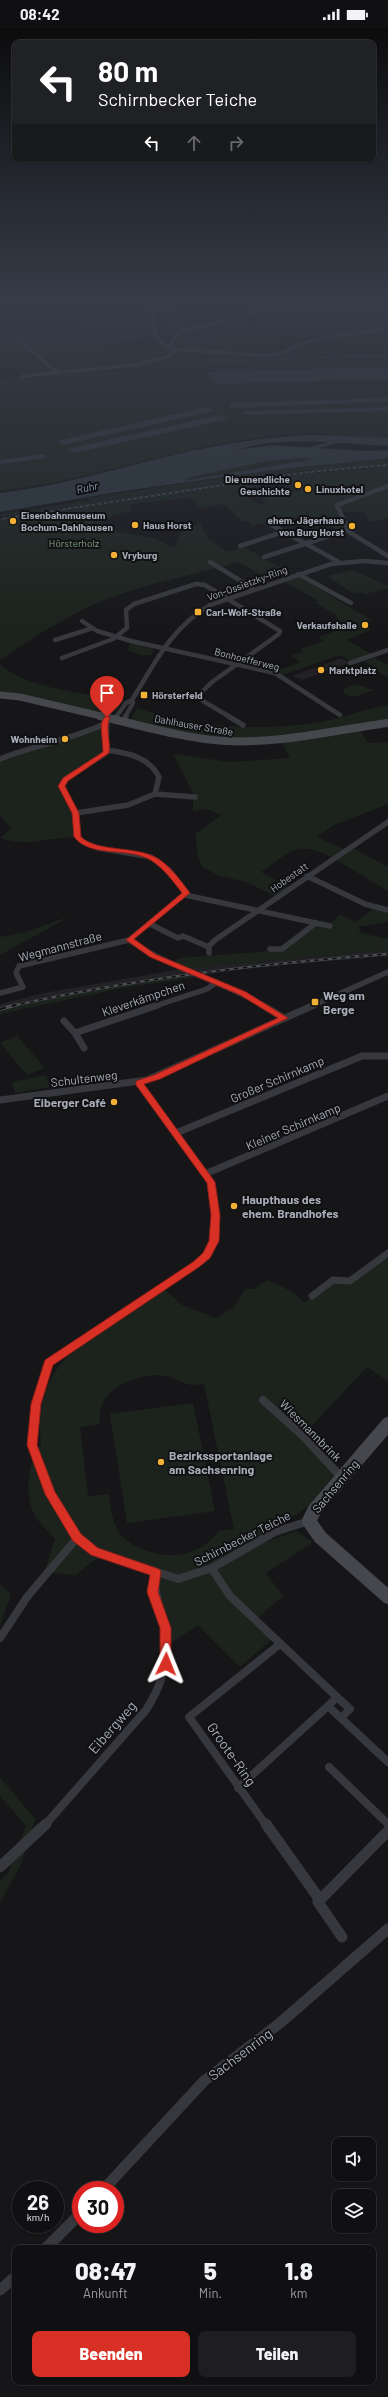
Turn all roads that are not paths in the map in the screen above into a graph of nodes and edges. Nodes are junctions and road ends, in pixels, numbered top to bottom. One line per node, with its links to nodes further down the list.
1 (388, 486): 3 (street)
2 (268, 523): 4 (street)
3 (348, 530): 5 (street); 8 (street)
4 (283, 532): 5 (street); 6 (street)
5 (305, 544): 7 (street); 10 (street)
6 (240, 546)
7 (264, 556)
8 (388, 556)
9 (210, 562): 13 (street)
10 (339, 562): 11 (street, Von-Ossietzky-Ring); 12 (street, Von-Ossietzky-Ring)
11 (388, 563)
12 (298, 574): 13 (street, Von-Ossietzky-Ring); 15 (street)
13 (254, 588): 14 (street, Von-Ossietzky-Ring)
14 (227, 598): 18 (street); 20 (street, Von-Ossietzky-Ring); 24 (street)
15 (351, 604)
16 (82, 621): 17 (street, Bonhoefferweg)
17 (93, 628): 18 (street, Bonhoefferweg); 19 (street)
18 (118, 637): 20 (street, Bonhoefferweg); 22 (street)
19 (55, 640)
20 (163, 649): 24 (street, Bonhoefferweg); 27 (street, Von-Ossietzky-Ring)
21 (388, 650): 23 (street)
22 (62, 658)
23 (350, 663)
24 (238, 665): 26 (street, Bonhoefferweg); 30 (street)
25 (0, 695): 28 (street, Dahlhauser Straße)
26 (340, 715)
27 (119, 720): 28 (street, Dahlhauser Straße); 29 (street, Dahlhauser Straße)
28 (105, 721): 31 (street); 32 (street)
29 (388, 723)
30 (242, 725)
31 (107, 750): 33 (street); 35 (street)
32 (2, 759)
33 (155, 794): 34 (street); 35 (street)
34 (195, 797)
35 (76, 813): 38 (street)
36 (388, 822): 37 (street, Hobestatt)
37 (307, 876): 39 (street); 40 (street, Hobestatt)
38 (185, 895): 40 (street); 42 (street)
39 (388, 910)
40 (259, 911): 41 (street); 42 (street, Hobestatt)
41 (316, 923): 43 (street); 45 (street)
42 (150, 924): 44 (street)
43 (330, 926)
44 (129, 940): 47 (street); 48 (street, Wegmannstraße)
45 (270, 949)
46 (388, 972): 49 (street, Schultenweg)
47 (217, 982): 49 (street); 51 (street, Kleverkämpchen)
48 (0, 993)
49 (284, 1018): 54 (street, Schultenweg)
50 (64, 1022): 51 (street)
51 (75, 1033): 52 (street)
52 (84, 1048)
53 (388, 1056): 57 (street, Großer Schirnkamp)
54 (139, 1083): 56 (street, Schultenweg); 57 (street, Schirnbecker Teiche)
55 (388, 1096): 58 (street, Kleiner Schirnkamp)
56 (0, 1100)
57 (176, 1133): 58 (street, Schirnbecker Teiche)
58 (205, 1174): 65 (street, Schirnbecker Teiche)
59 (388, 1253): 60 (street)
60 (312, 1296)
61 (263, 1400): 63 (street, Wiesmannbrink)
62 (388, 1424): 63 (street, Sachsenring)
63 (342, 1478): 64 (street, Sachsenring)
64 (309, 1521): 66 (street, Schirnbecker Teiche); 68 (street, Sachsenring)
65 (77, 1538): 67 (street, Schirnbecker Teiche); 69 (street)
66 (212, 1569): 67 (street, Schirnbecker Teiche); 70 (street)
67 (156, 1572): 79 (street, Eibergweg)
68 (388, 1596)
69 (0, 1638)
70 (280, 1644): 71 (street); 76 (street, Groote-Ring)
71 (337, 1697): 72 (street); 73 (street)
72 (328, 1706): 73 (street); 76 (street)
73 (341, 1718): 74 (street)
74 (388, 1762)
75 (329, 1767): 77 (street)
76 (238, 1788): 80 (street, Groote-Ring)
77 (388, 1824)
78 (388, 1831): 80 (street)
79 (0, 1868)
80 (320, 1900): 82 (street, Groote-Ring)
81 (388, 1929): 83 (street, Sachsenring)
82 (342, 1937)
83 (111, 2181)
84 (72, 2222): 85 (street)
85 (49, 2245)
86 (12, 2280): 87 (street)
87 (0, 2290)

